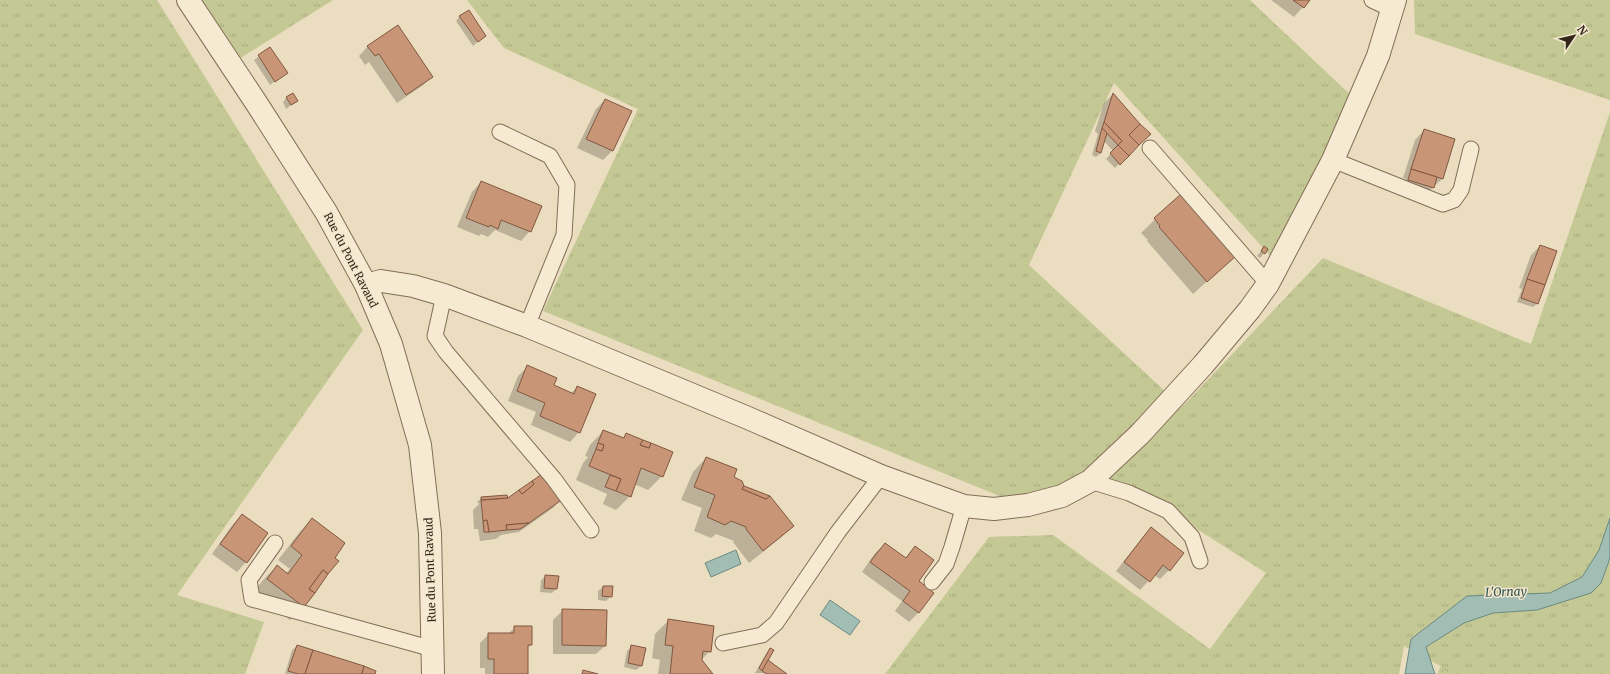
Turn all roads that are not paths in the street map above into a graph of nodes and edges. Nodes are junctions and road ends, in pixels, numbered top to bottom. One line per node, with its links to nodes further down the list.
1 (188, 0): 9 (street, Rue du Pont Ravaud)
2 (1372, 0): 3 (lane)
3 (1394, 5): 7 (street)
4 (500, 132): 11 (lane)
5 (1150, 148): 8 (lane)
6 (1472, 149): 7 (lane)
7 (1333, 160): 8 (street)
8 (1268, 284): 13 (street)
9 (366, 285): 10 (street); 20 (street, Rue du Pont Ravaud)
10 (444, 295): 11 (street); 15 (lane)
11 (528, 326): 12 (street)
12 (881, 476): 14 (street); 19 (lane)
13 (1090, 481): 14 (street); 17 (lane)
14 (964, 506): 18 (lane)
15 (591, 530)
16 (275, 543): 20 (lane)
17 (1200, 561)
18 (932, 582)
19 (723, 643)
20 (433, 649): 21 (street, Rue du Pont Ravaud)
21 (433, 674)

